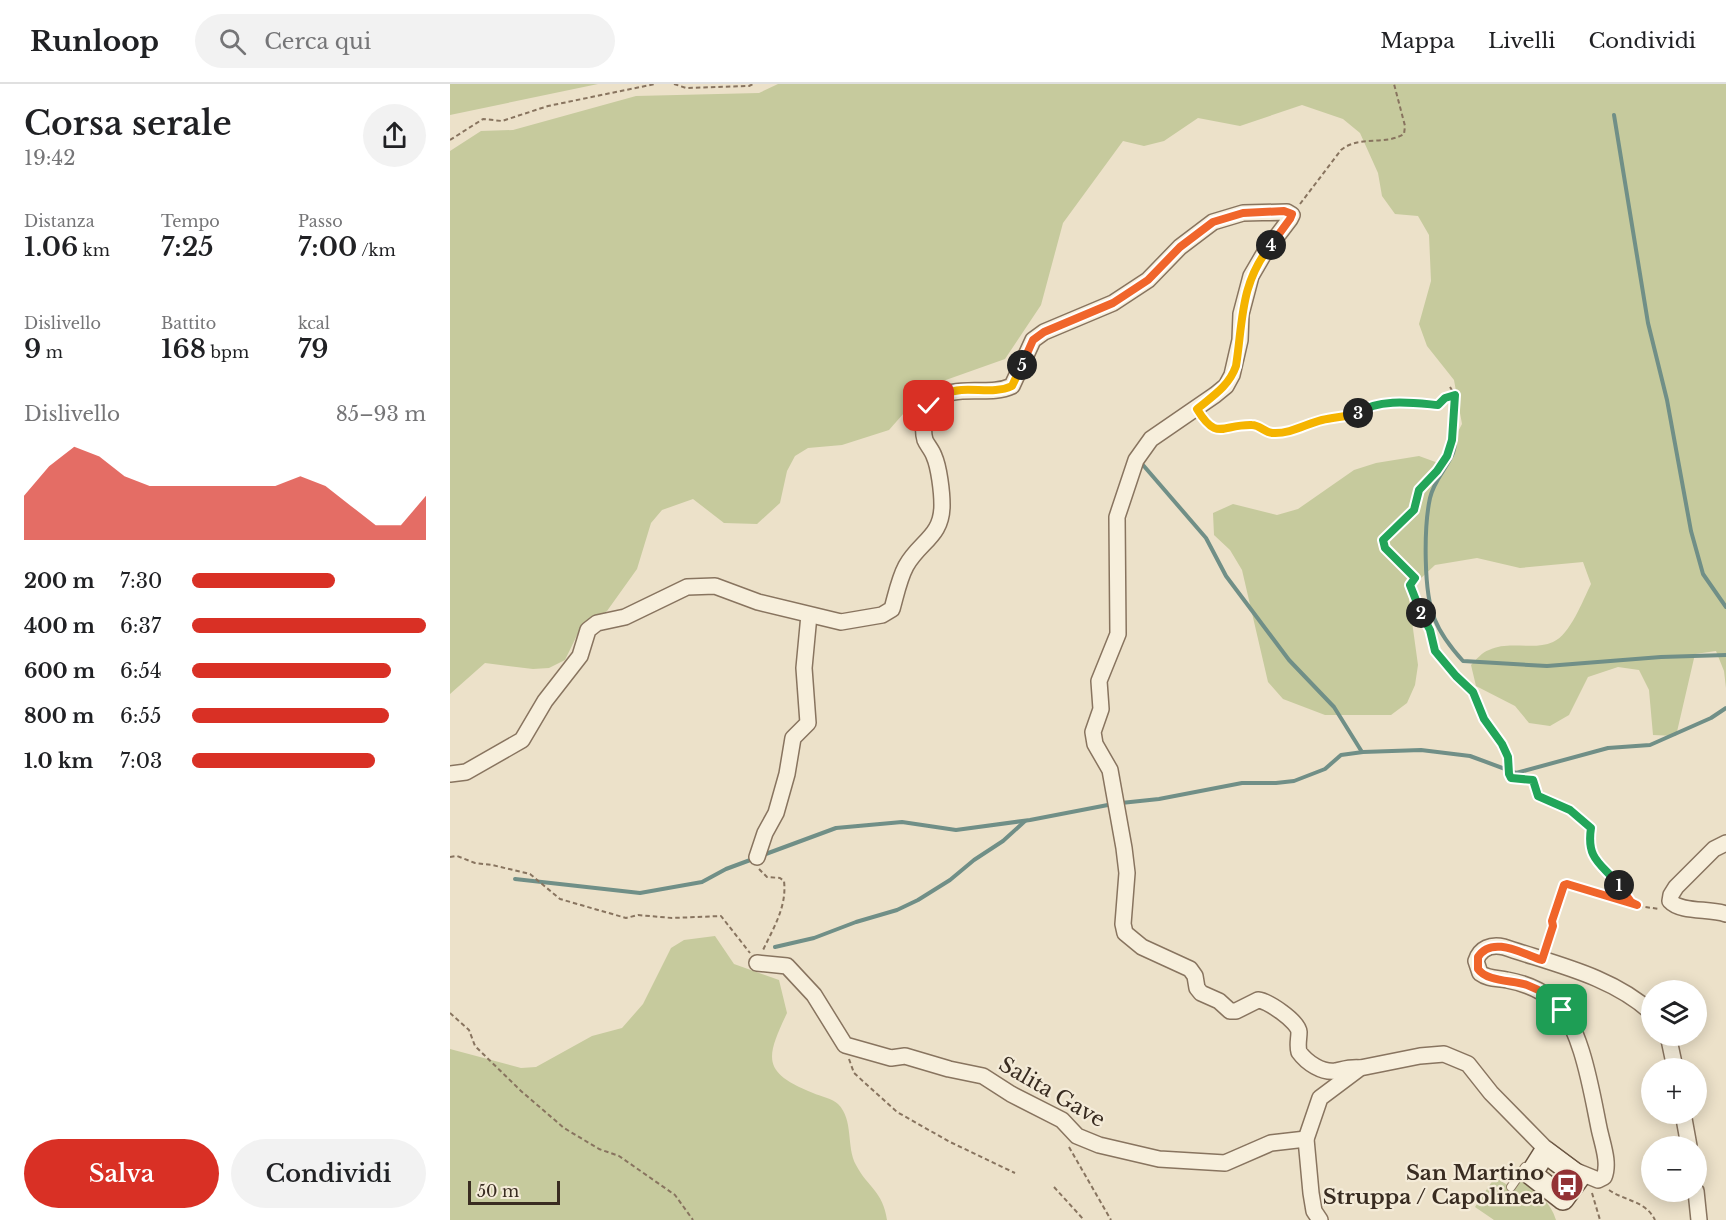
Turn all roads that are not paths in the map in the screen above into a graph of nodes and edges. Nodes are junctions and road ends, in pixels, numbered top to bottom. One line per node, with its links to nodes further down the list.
1 (809, 615): 2 (street); 4 (street); 8 (street)
2 (450, 774)
3 (1726, 843): 5 (street)
4 (757, 857)
5 (1726, 914)
6 (757, 963): 9 (street, Salita Gave)
7 (1641, 1005): 10 (street)
8 (1360, 1068): 9 (street); 10 (street)
9 (1306, 1139): 13 (street)
10 (1542, 1144): 11 (lane)
11 (1511, 1187)
12 (1697, 1202): 14 (street)
13 (1320, 1220)
14 (1699, 1220)

